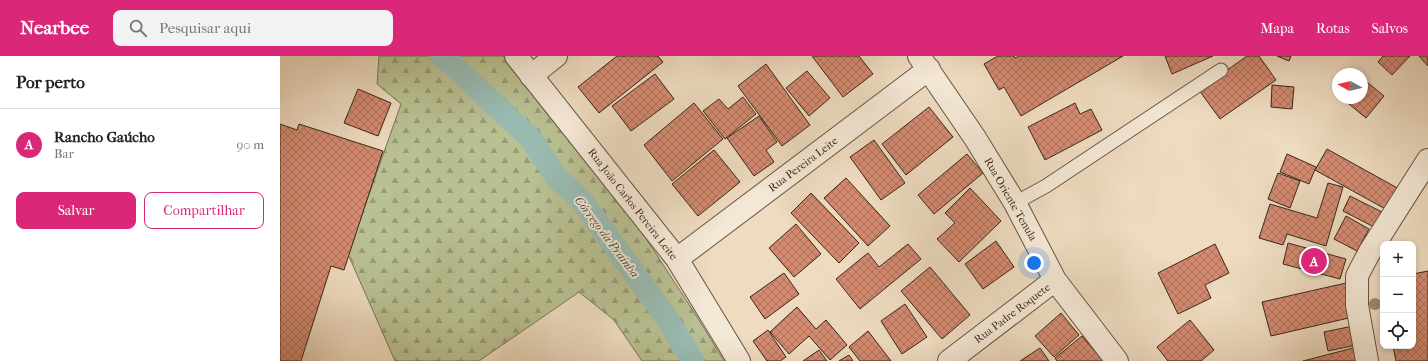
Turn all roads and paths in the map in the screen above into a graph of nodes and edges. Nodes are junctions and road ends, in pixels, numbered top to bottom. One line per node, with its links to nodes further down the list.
1 (516, 56): 5 (street, Rua João Carlos Pereira Leite)
2 (556, 56): 5 (street)
3 (924, 63): 7 (street, Rua Oriente Tenula); 8 (street, Rua Pereira Leite)
4 (1221, 70): 7 (lane)
5 (531, 76): 8 (street, Rua João Carlos Pereira Leite)
6 (1428, 160): 13 (street)
7 (1015, 203): 9 (street, Rua Oriente Tenula)
8 (677, 259): 10 (street, Rua João Carlos Pereira Leite)
9 (1055, 280): 11 (street, Rua Padre Roquete); 12 (street, Rua Oriente Tenula)
10 (739, 361)
11 (949, 361)
12 (1117, 361)
13 (1367, 361)

